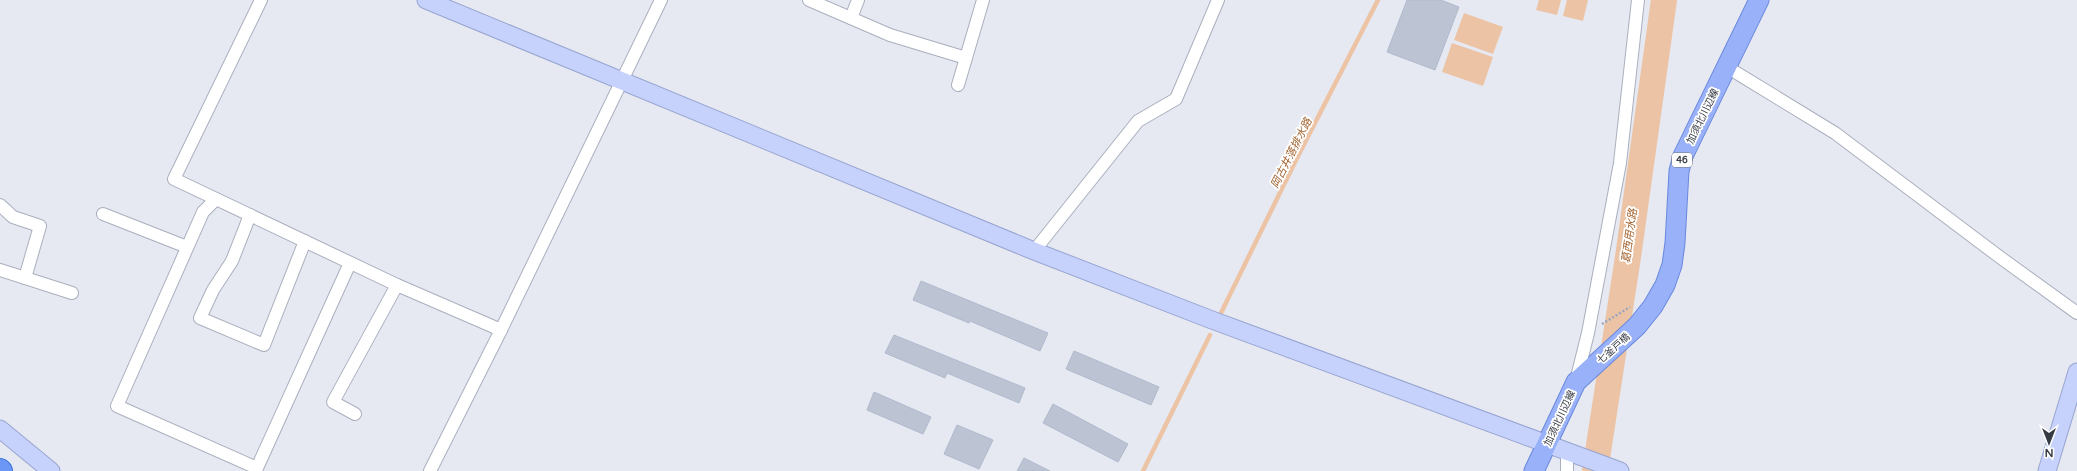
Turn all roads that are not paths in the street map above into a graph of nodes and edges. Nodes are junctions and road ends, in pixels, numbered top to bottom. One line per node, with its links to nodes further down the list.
1 (261, 0): 15 (street)
2 (426, 0): 13 (street)
3 (661, 0): 13 (street)
4 (809, 0): 10 (street)
5 (858, 0): 10 (street)
6 (983, 0): 11 (street)
7 (1218, 0): 21 (street)
8 (1638, 0): 31 (street)
9 (1758, 0): 12 (main road, 加須北川辺線 / 46)
10 (851, 18): 11 (street)
11 (966, 58): 14 (street)
12 (1727, 67): 27 (street); 28 (main road, 加須北川辺線 / 46)
13 (621, 81): 21 (street); 29 (street)
14 (958, 85)
15 (216, 199): 18 (street); 20 (street)
16 (0, 205): 24 (street)
17 (103, 214): 20 (street)
18 (250, 215): 19 (street); 19 (street)
19 (305, 241): 22 (street)
20 (187, 247): 22 (street)
21 (1034, 251): 34 (street)
22 (350, 263): 25 (street)
23 (0, 270): 24 (street)
24 (25, 278): 26 (street)
25 (397, 285): 29 (street); 32 (street)
26 (72, 293)
27 (2077, 313)
28 (1637, 326): 31 (main road, 七釜戸橋 / 46)
29 (501, 330): 38 (street)
30 (2077, 372): 41 (street)
31 (1582, 376): 34 (main road, 加須北川辺線 / 46)
32 (355, 414)
33 (0, 429): 37 (street)
34 (1548, 443): 35 (street); 39 (main road, 加須北川辺線 / 46)
35 (1567, 451): 36 (street); 40 (street)
36 (1618, 470)
37 (51, 471)
38 (430, 471)
39 (1534, 471)
40 (1567, 471)
41 (2047, 471)

